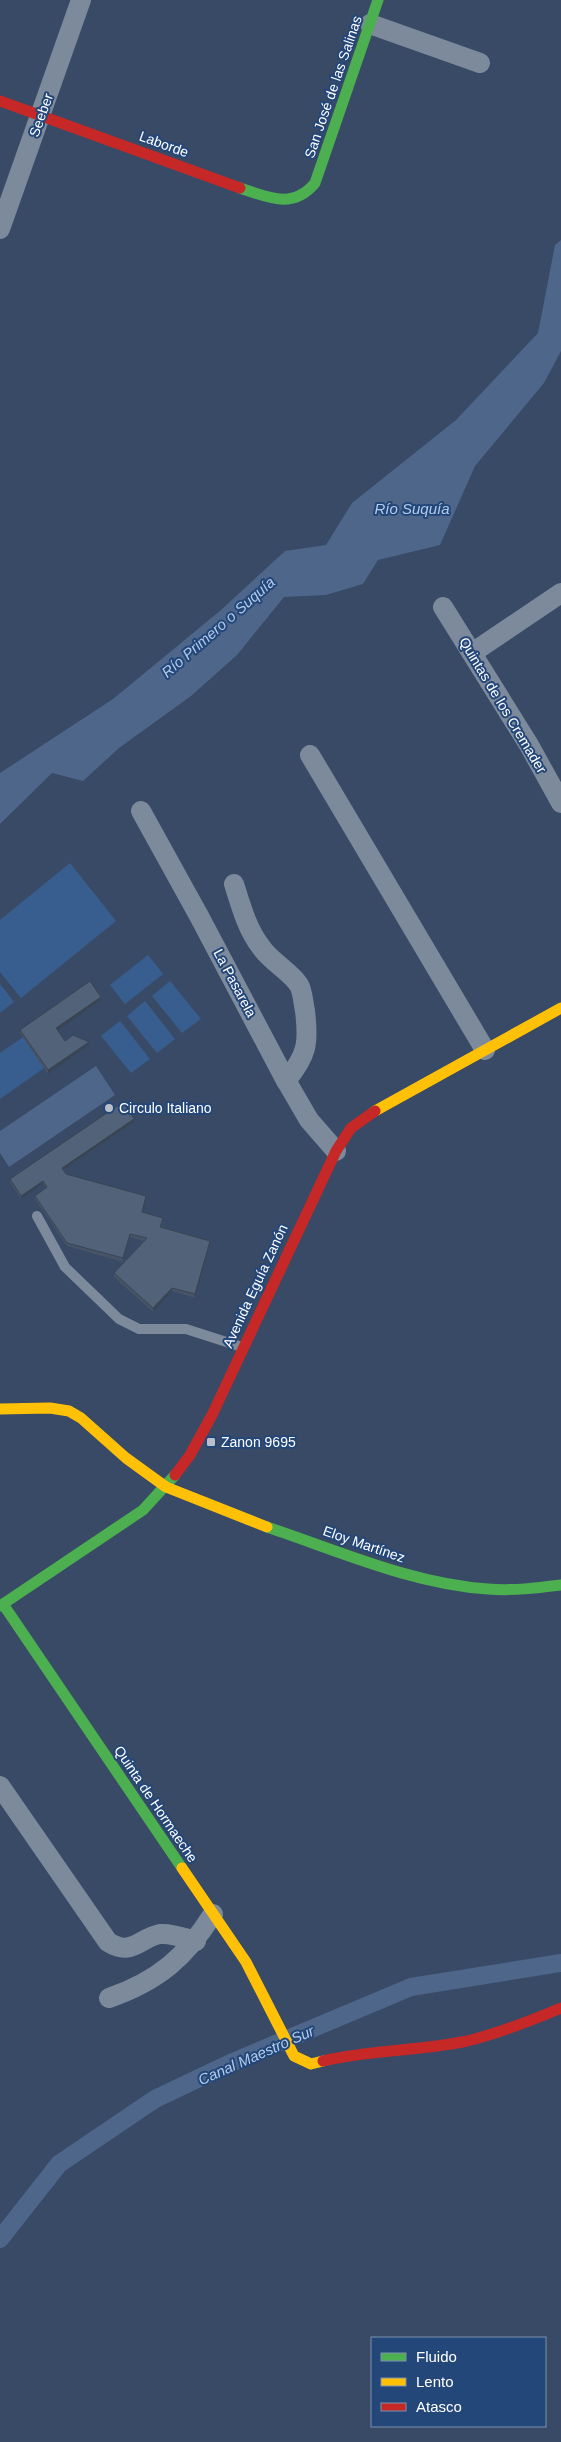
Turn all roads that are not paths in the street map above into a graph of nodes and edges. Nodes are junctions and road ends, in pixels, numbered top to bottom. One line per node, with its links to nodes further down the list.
1 (81, 0): 6 (street, Seeber)
2 (378, 0): 3 (street, San José de las Salinas)
3 (370, 24): 4 (street); 7 (street, San José de las Salinas)
4 (480, 63)
5 (0, 101): 6 (street, Laborde)
6 (41, 115): 7 (street, Laborde); 8 (street, Seeber)
7 (315, 183)
8 (0, 229)
9 (561, 593): 11 (street)
10 (443, 607): 11 (street, Quintas de los Cremader)
11 (472, 654): 13 (street, Quintas de los Cremader)
12 (310, 755): 17 (street)
13 (561, 804)
14 (141, 811): 18 (street, La Pasarela)
15 (234, 884): 18 (street)
16 (561, 1008): 17 (street, Avenida Eguía Zanón)
17 (485, 1050): 19 (street, Avenida Eguía Zanón)
18 (286, 1081): 19 (street, La Pasarela)
19 (336, 1151): 21 (street, Avenida Eguía Zanón)
20 (37, 1216): 21 (lane)
21 (243, 1347): 23 (street, Avenida Eguía Zanón)
22 (0, 1409): 23 (street, Eloy Martínez)
23 (166, 1487): 24 (street, Eloy Martínez); 25 (street, Avenida Eguía Zanón)
24 (561, 1585)
25 (2, 1605): 27 (street, Quinta de Hormaeche)
26 (0, 1786): 28 (street)
27 (213, 1914): 28 (street); 30 (street, Quinta de Hormaeche)
28 (196, 1941): 29 (street)
29 (109, 1998)
30 (561, 2008)

